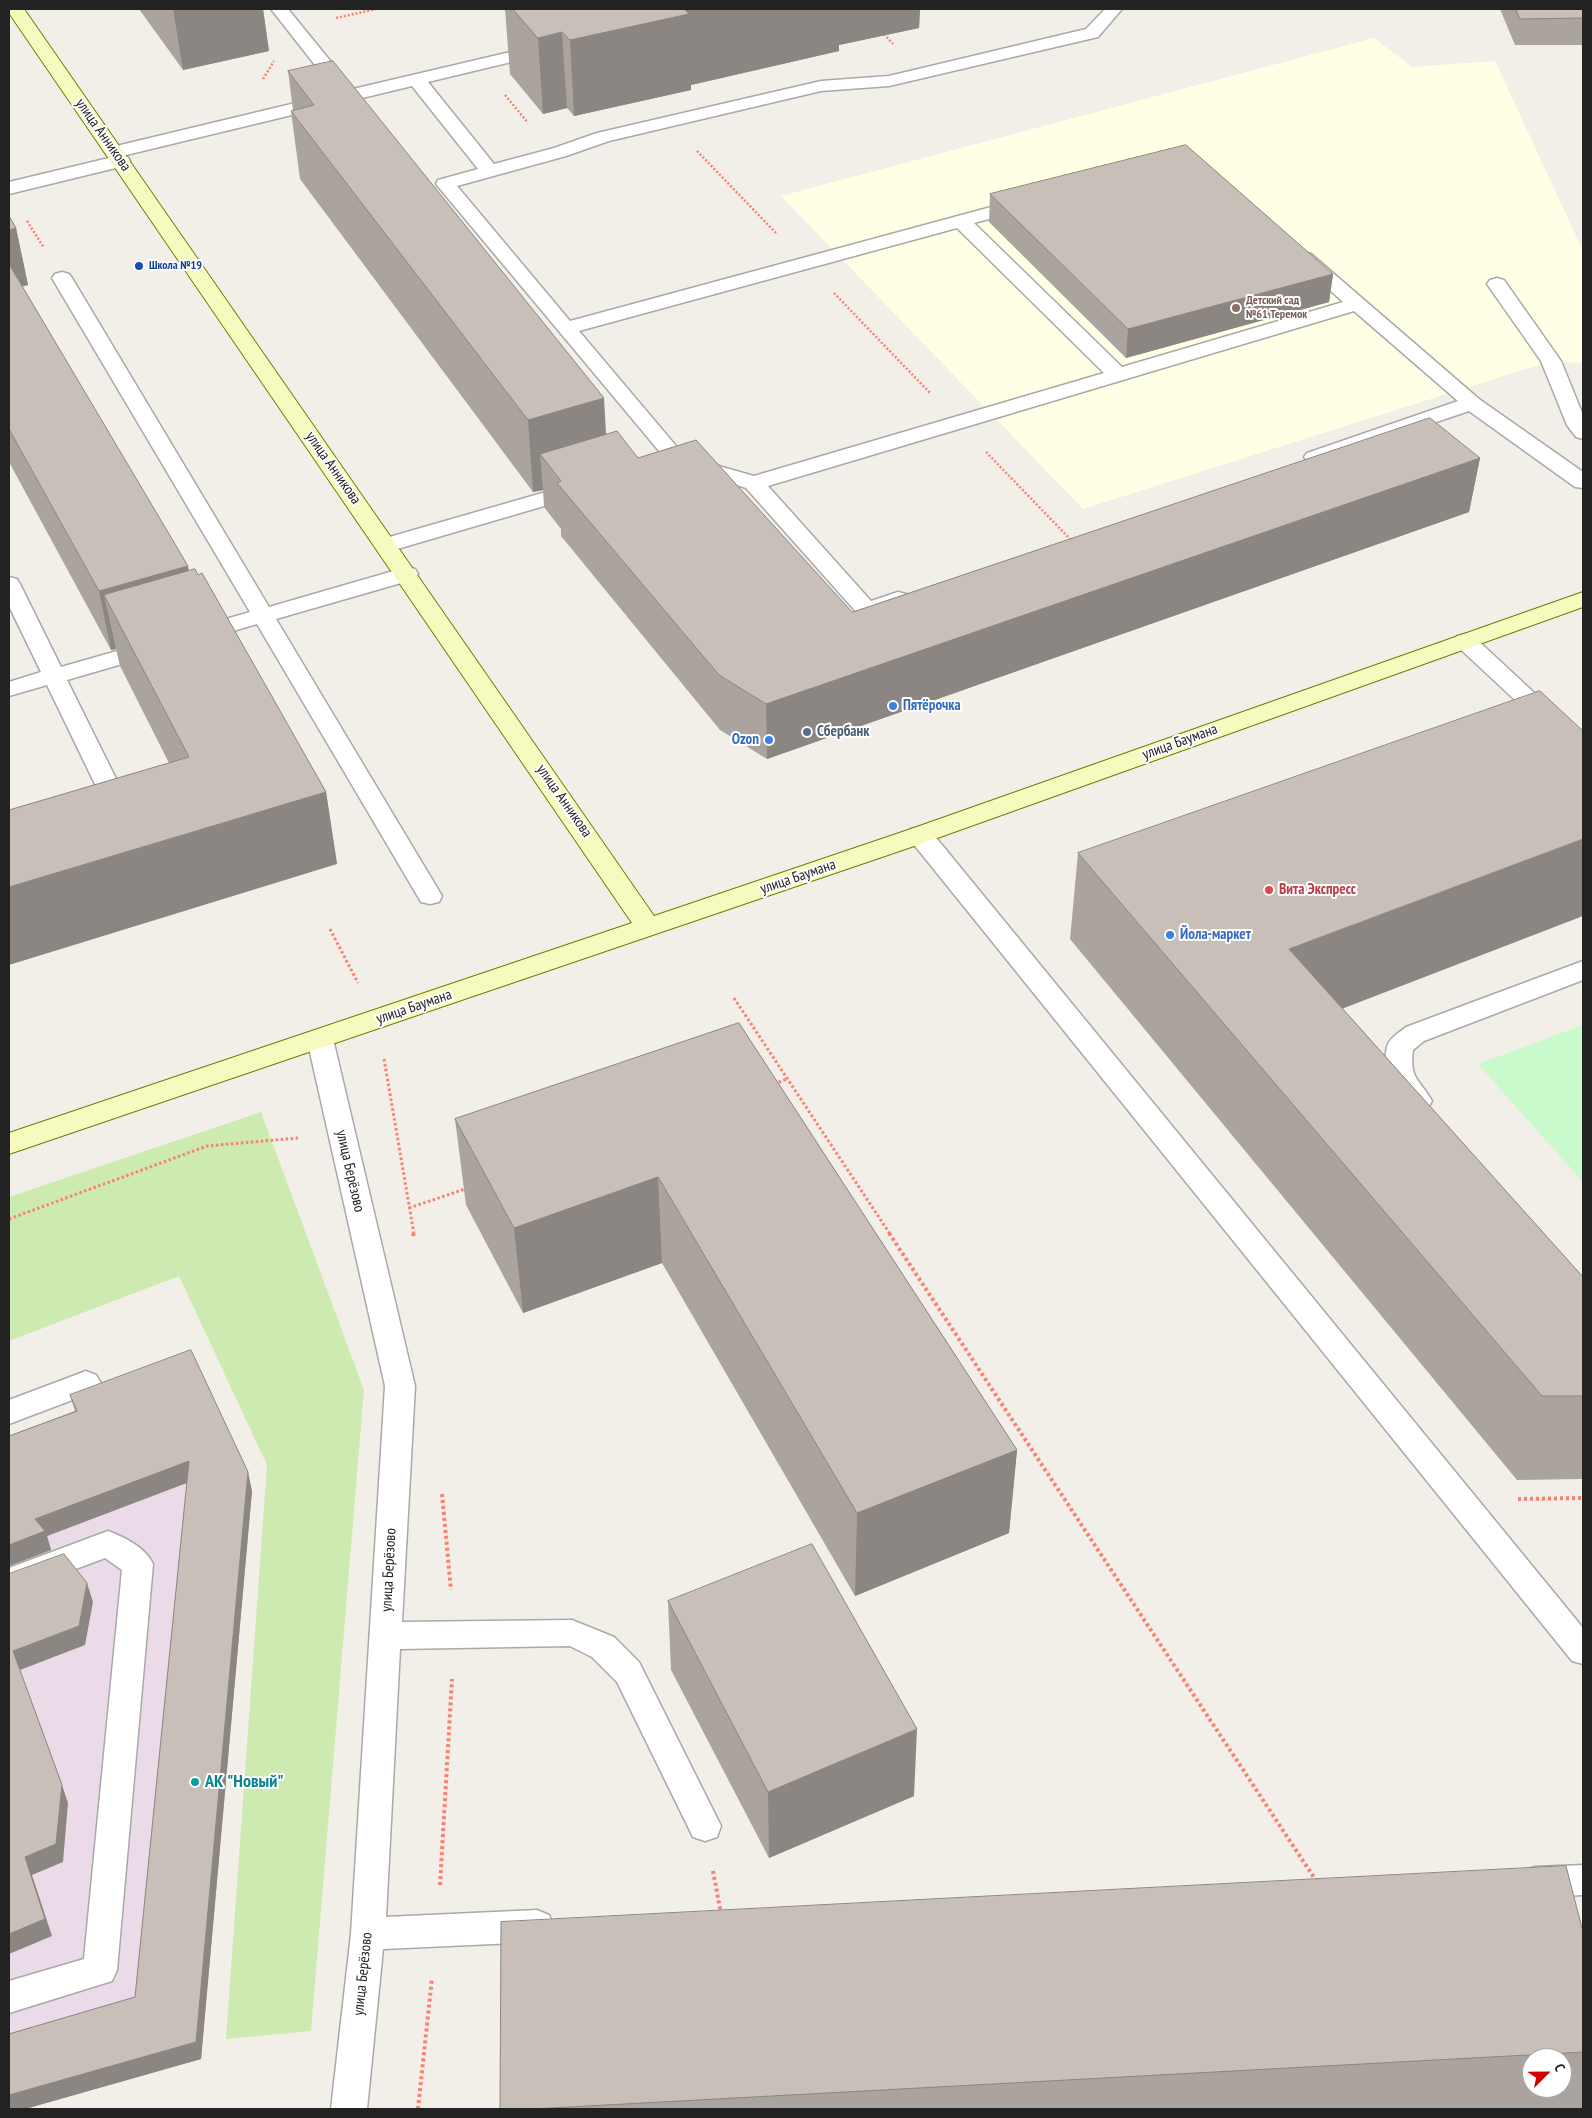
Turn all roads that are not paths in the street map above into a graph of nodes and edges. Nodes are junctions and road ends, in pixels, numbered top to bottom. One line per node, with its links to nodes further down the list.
1 (15, 9): 7 (street, улица Анникова)
2 (279, 9): 6 (lane)
3 (518, 9): 5 (lane)
4 (1114, 9): 8 (lane)
5 (416, 79): 6 (lane); 8 (lane)
6 (348, 96): 7 (lane)
7 (118, 156): 9 (lane); 24 (street, улица Анникова)
8 (490, 171): 16 (lane)
9 (9, 188)
10 (1038, 201): 11 (lane)
11 (961, 221): 16 (lane); 17 (lane)
12 (1289, 245): 15 (lane)
13 (62, 278): 29 (lane)
14 (1497, 284): 19 (lane)
15 (1357, 304): 17 (lane); 18 (lane)
16 (566, 328): 22 (lane)
17 (1118, 375): 22 (lane)
18 (1472, 402): 20 (lane); 21 (lane)
19 (1583, 433)
20 (1295, 463)
21 (1583, 482)
22 (754, 483): 27 (lane)
23 (592, 484): 24 (lane)
24 (387, 545): 25 (street, улица Анникова)
25 (407, 574): 29 (lane); 37 (street, улица Анникова)
26 (9, 584): 31 (lane)
27 (913, 594)
28 (1583, 599): 30 (street, улица Баумана)
29 (263, 616): 31 (lane); 36 (lane)
30 (1465, 640): 33 (lane); 35 (street, улица Баумана)
31 (54, 676): 32 (lane); 34 (lane)
32 (9, 689)
33 (1583, 751)
34 (108, 829)
35 (920, 835): 37 (street, улица Баумана); 46 (lane)
36 (430, 896)
37 (650, 928): 39 (street, улица Баумана)
38 (1583, 970): 40 (lane)
39 (320, 1039): 41 (street, улица Баумана); 45 (lane, улица Берёзово)
40 (1435, 1119)
41 (9, 1144)
42 (86, 1383): 43 (lane)
43 (9, 1412)
44 (9, 1582): 52 (lane)
45 (385, 1636): 47 (lane); 51 (lane, улица Берёзово)
46 (1583, 1651)
47 (705, 1826)
48 (1583, 1880): 49 (lane)
49 (1506, 1883)
50 (564, 1925): 51 (lane)
51 (368, 1934): 53 (lane, улица Берёзово)
52 (9, 1997)
53 (349, 2109)

